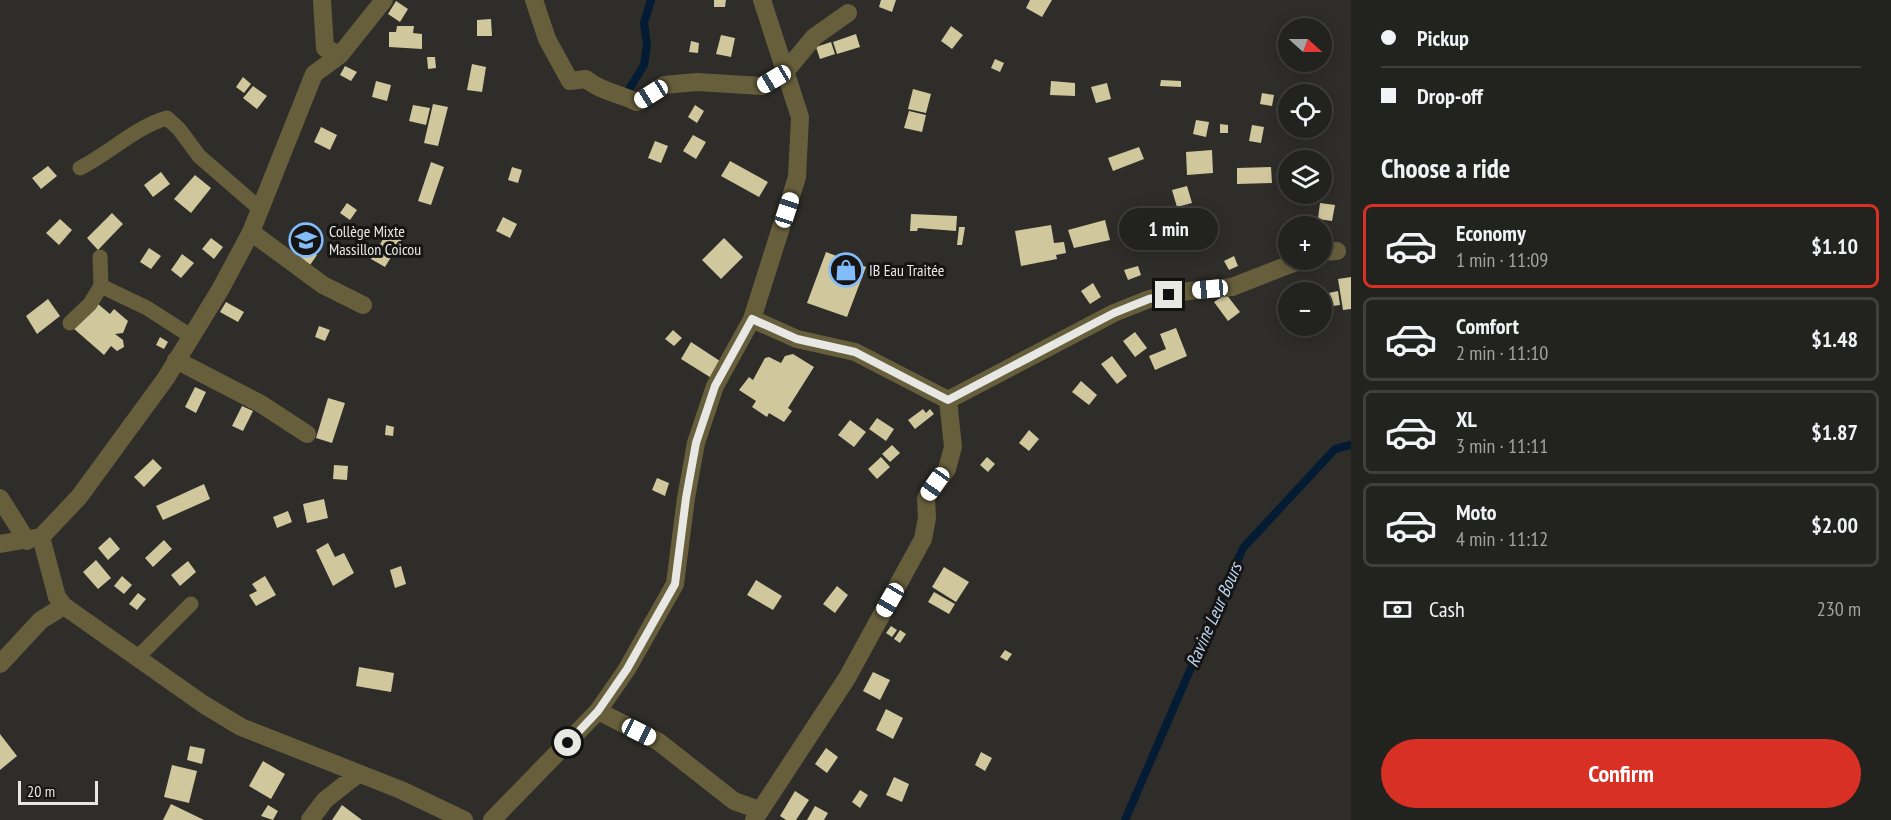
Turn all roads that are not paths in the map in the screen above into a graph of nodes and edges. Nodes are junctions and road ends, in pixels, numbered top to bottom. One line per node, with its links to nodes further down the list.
1 (321, 0): 6 (street)
2 (384, 0): 6 (street)
3 (534, 0): 7 (street)
4 (762, 0): 7 (street)
5 (848, 13): 7 (street)
6 (340, 55): 9 (street)
7 (785, 72): 15 (street)
8 (80, 168): 9 (lane)
9 (260, 210): 10 (street)
10 (251, 232): 14 (street); 17 (street)
11 (100, 257): 13 (lane)
12 (1278, 269): 19 (street)
13 (101, 286): 16 (lane); 17 (lane)
14 (363, 304)
15 (752, 319): 19 (street); 28 (street)
16 (70, 323)
17 (192, 337): 18 (street)
18 (176, 360): 20 (street); 22 (street)
19 (948, 400): 30 (street)
20 (307, 434)
21 (0, 498): 22 (street)
22 (34, 539): 23 (street); 25 (street)
23 (0, 544)
24 (191, 604): 26 (lane)
25 (64, 606): 26 (street); 27 (street)
26 (138, 657): 29 (street)
27 (0, 664)
28 (598, 711): 30 (street); 33 (street)
29 (358, 774): 31 (street); 32 (street)
30 (757, 815)
31 (310, 820)
32 (464, 820)
33 (492, 820)

